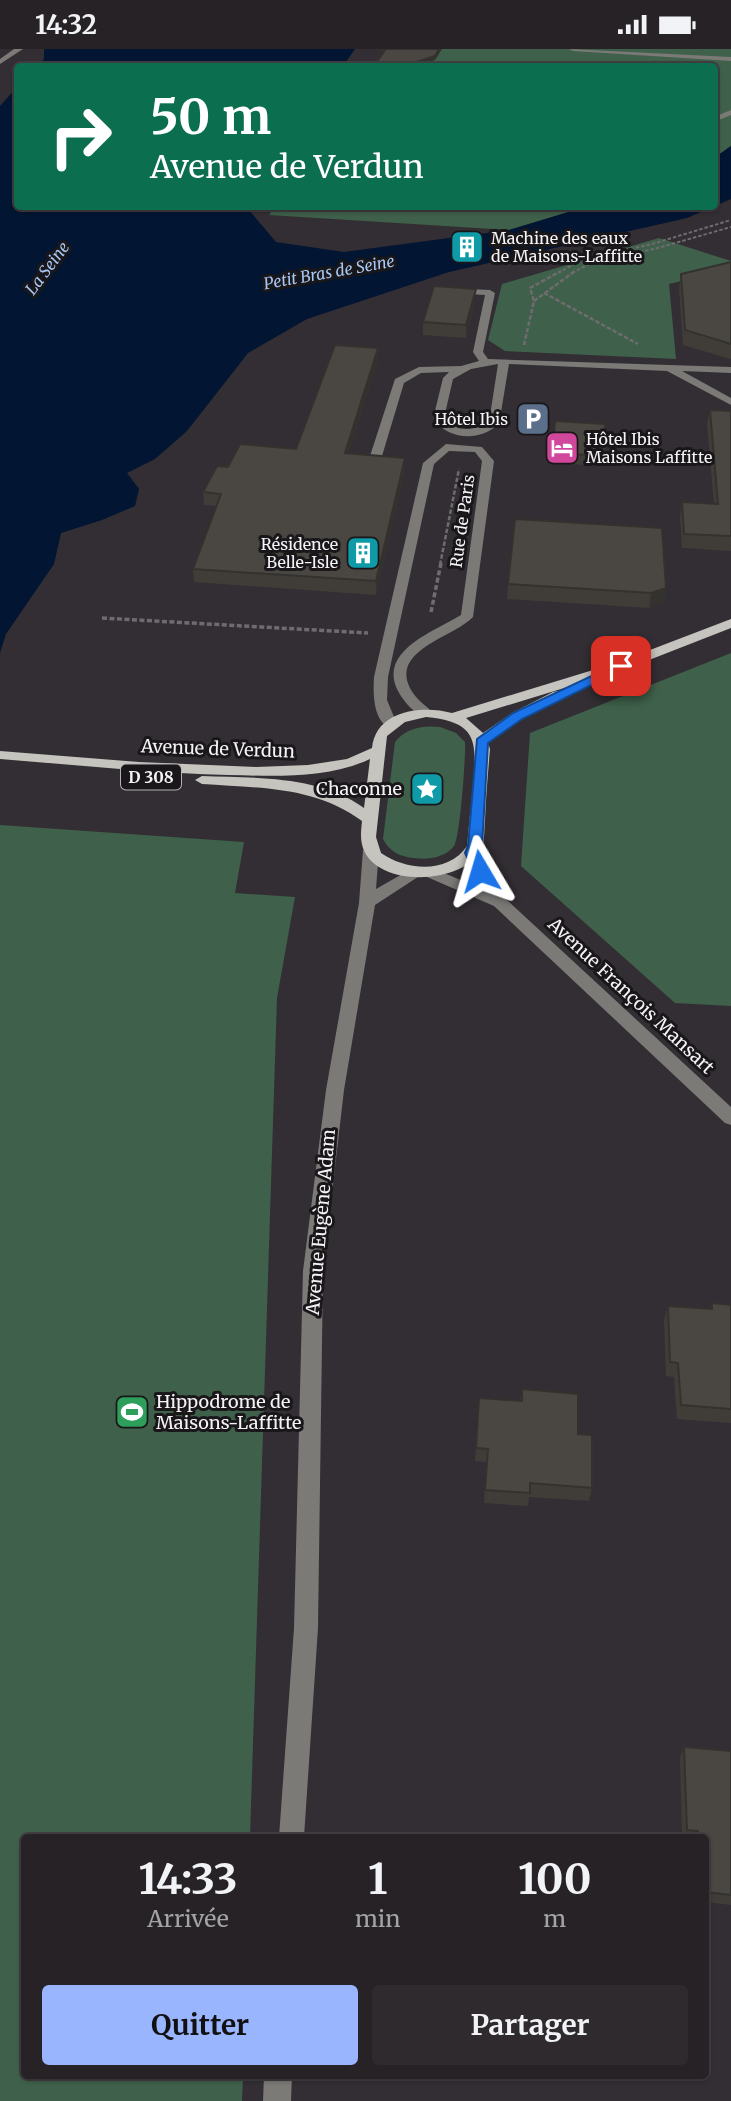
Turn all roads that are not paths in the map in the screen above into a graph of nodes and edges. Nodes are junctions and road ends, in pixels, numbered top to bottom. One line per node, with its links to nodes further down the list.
1 (19, 49): 4 (street)
2 (573, 49): 3 (street)
3 (731, 59)
4 (0, 62)
5 (452, 290): 7 (street)
6 (504, 361): 7 (street); 8 (street); 9 (street)
7 (486, 363): 9 (street)
8 (669, 368): 10 (street); 11 (street)
9 (461, 369): 12 (street)
10 (731, 370)
11 (731, 402)
12 (376, 456)
13 (731, 623): 14 (main road)
14 (621, 666): 16 (main road); 18 (main road)
15 (426, 713): 16 (main road); 17 (main road); 17 (street, Rue de Paris)
16 (454, 717): 18 (main road)
17 (390, 724): 19 (main road)
18 (481, 741): 25 (main road)
19 (378, 750): 21 (main road, Avenue de Verdun / D 308); 23 (main road)
20 (0, 755): 21 (main road, D 308)
21 (49, 763): 22 (main road, D 308); 23 (main road, Avenue de Verdun / D 308)
22 (0, 766)
23 (369, 819): 24 (main road)
24 (371, 850): 26 (main road); 27 (street, Avenue Eugène Adam)
25 (471, 853): 26 (main road); 28 (street, Avenue François Mansart)
26 (424, 873): 27 (street); 28 (street, Avenue François Mansart)
27 (367, 904): 30 (street, Avenue Eugène Adam)
28 (502, 905): 29 (street, Avenue François Mansart)
29 (731, 1118)
30 (291, 1834)
31 (278, 2079): 32 (street)
32 (277, 2101)

